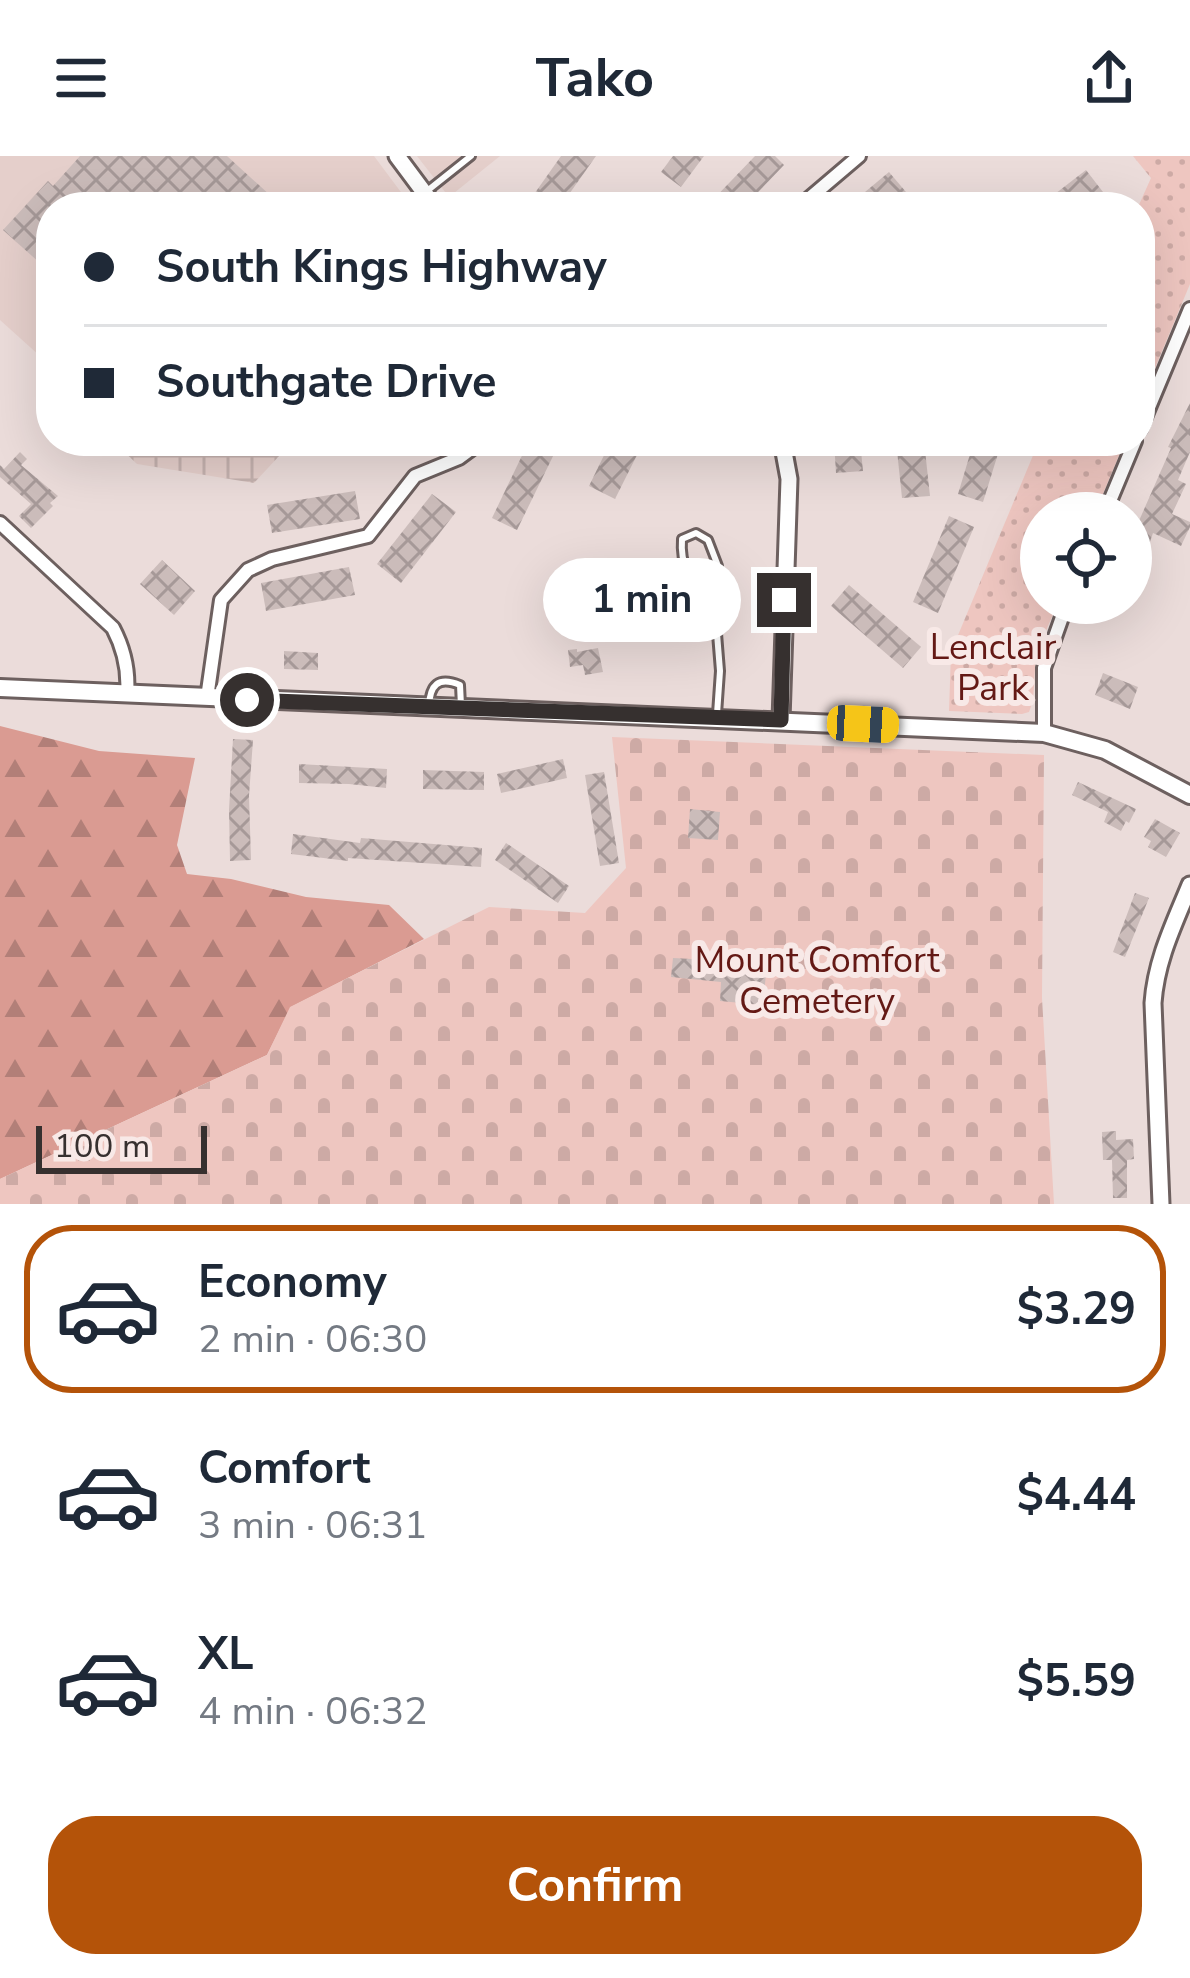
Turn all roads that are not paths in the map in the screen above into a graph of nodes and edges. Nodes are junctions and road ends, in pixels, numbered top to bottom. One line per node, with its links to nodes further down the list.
1 (397, 156): 4 (street)
2 (471, 156): 5 (lane)
3 (860, 156): 6 (street)
4 (424, 192)
5 (437, 192)
6 (817, 192)
7 (1190, 309): 8 (street)
8 (1155, 393)
9 (462, 456): 18 (street)
10 (785, 456): 22 (street)
11 (1129, 456): 12 (street)
12 (1114, 492)
13 (0, 523): 17 (street)
14 (710, 602): 14 (lane); 21 (lane)
15 (1059, 624): 23 (street)
16 (0, 688): 17 (main road)
17 (127, 694): 18 (main road)
18 (207, 698): 19 (main road)
19 (429, 708): 20 (main road); 20 (lane)
20 (460, 709): 21 (main road)
21 (717, 718): 22 (main road)
22 (781, 720): 23 (main road)
23 (1044, 733): 24 (main road)
24 (1190, 795)
25 (1190, 885): 26 (street)
26 (1161, 1204)

